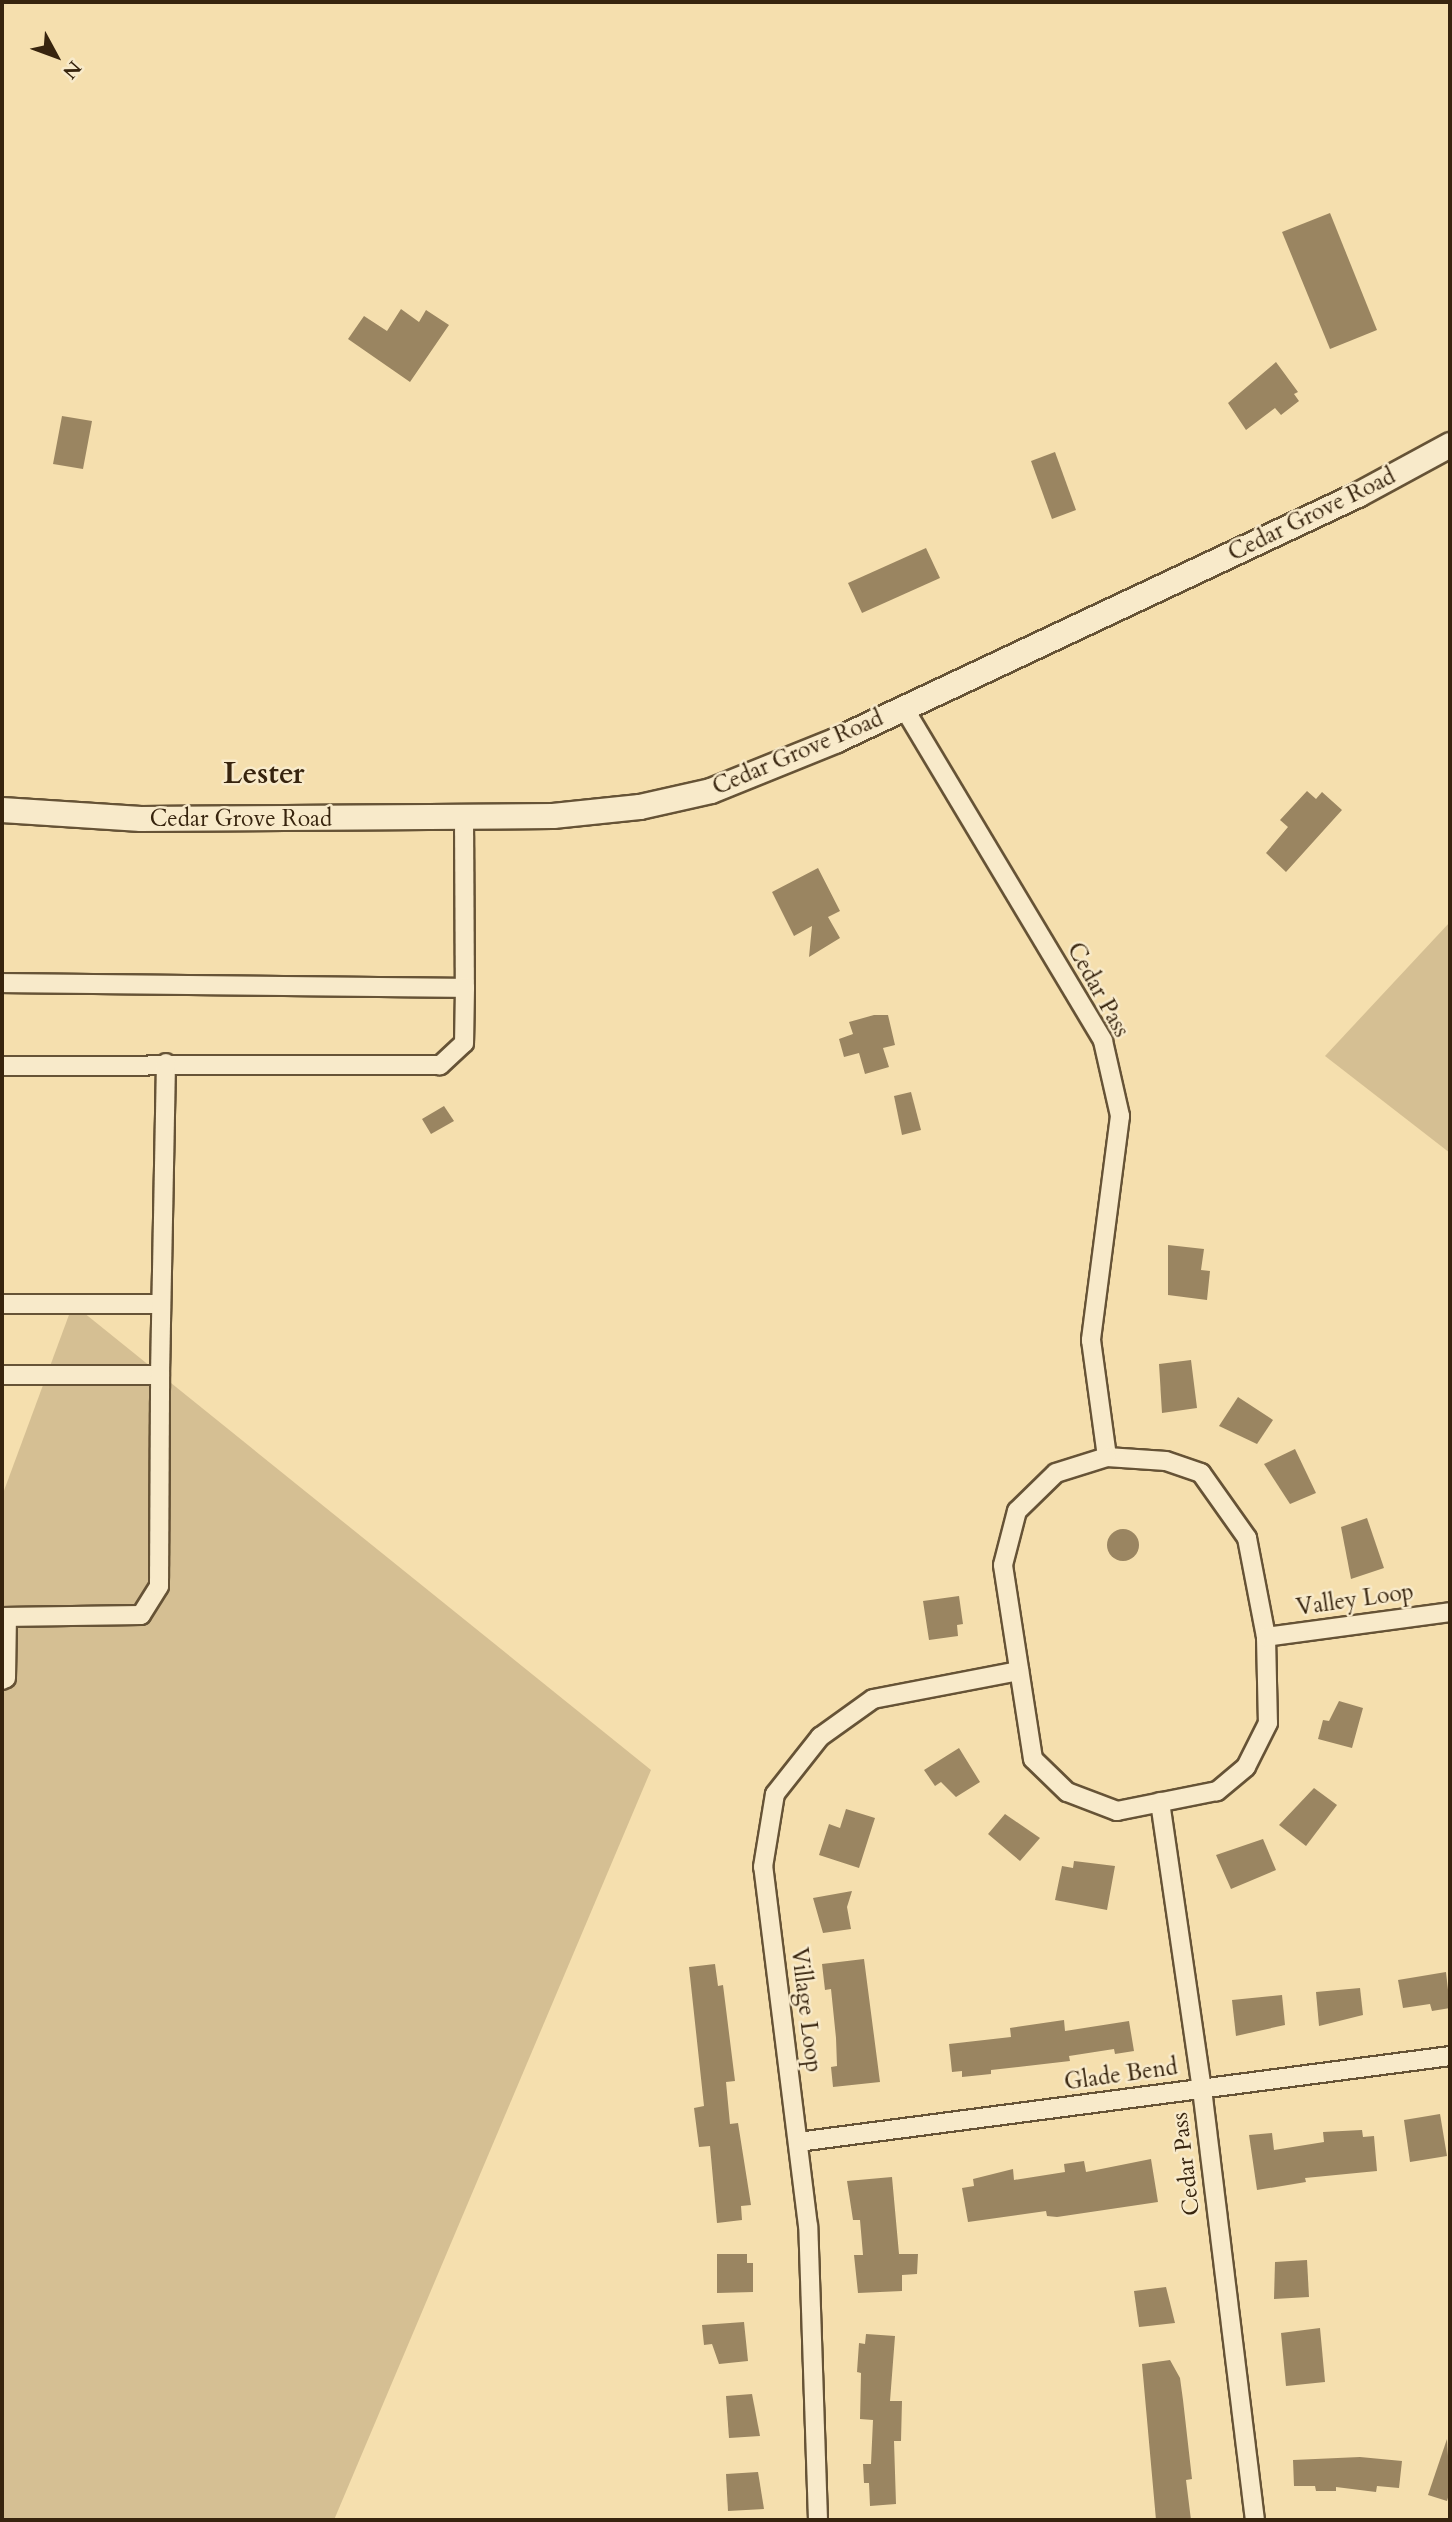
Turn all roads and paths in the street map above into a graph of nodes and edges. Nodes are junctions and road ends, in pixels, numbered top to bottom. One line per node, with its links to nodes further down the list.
1 (1450, 445): 2 (main road, Cedar Grove Road)
2 (904, 708): 4 (main road, Cedar Grove Road); 13 (street, Cedar Pass)
3 (2, 810): 4 (main road, Cedar Grove Road)
4 (464, 817): 6 (street)
5 (2, 983): 6 (street)
6 (465, 988): 7 (street)
7 (166, 1063): 8 (street); 10 (street)
8 (2, 1066)
9 (2, 1304): 10 (street)
10 (161, 1304): 12 (street)
11 (2, 1375): 12 (street)
12 (160, 1375): 15 (street)
13 (1107, 1457): 16 (street); 17 (street)
14 (1450, 1612): 16 (street, Valley Loop)
15 (4, 1617): 18 (street)
16 (1266, 1637): 19 (street)
17 (1019, 1671): 19 (street); 22 (street, Village Loop)
18 (2, 1680)
19 (1160, 1802): 21 (street, Cedar Pass)
20 (1450, 2056): 21 (street, Glade Bend)
21 (1202, 2089): 22 (street, Glade Bend); 24 (street, Cedar Pass)
22 (798, 2143): 23 (street, Village Loop)
23 (818, 2520)
24 (1255, 2520)

